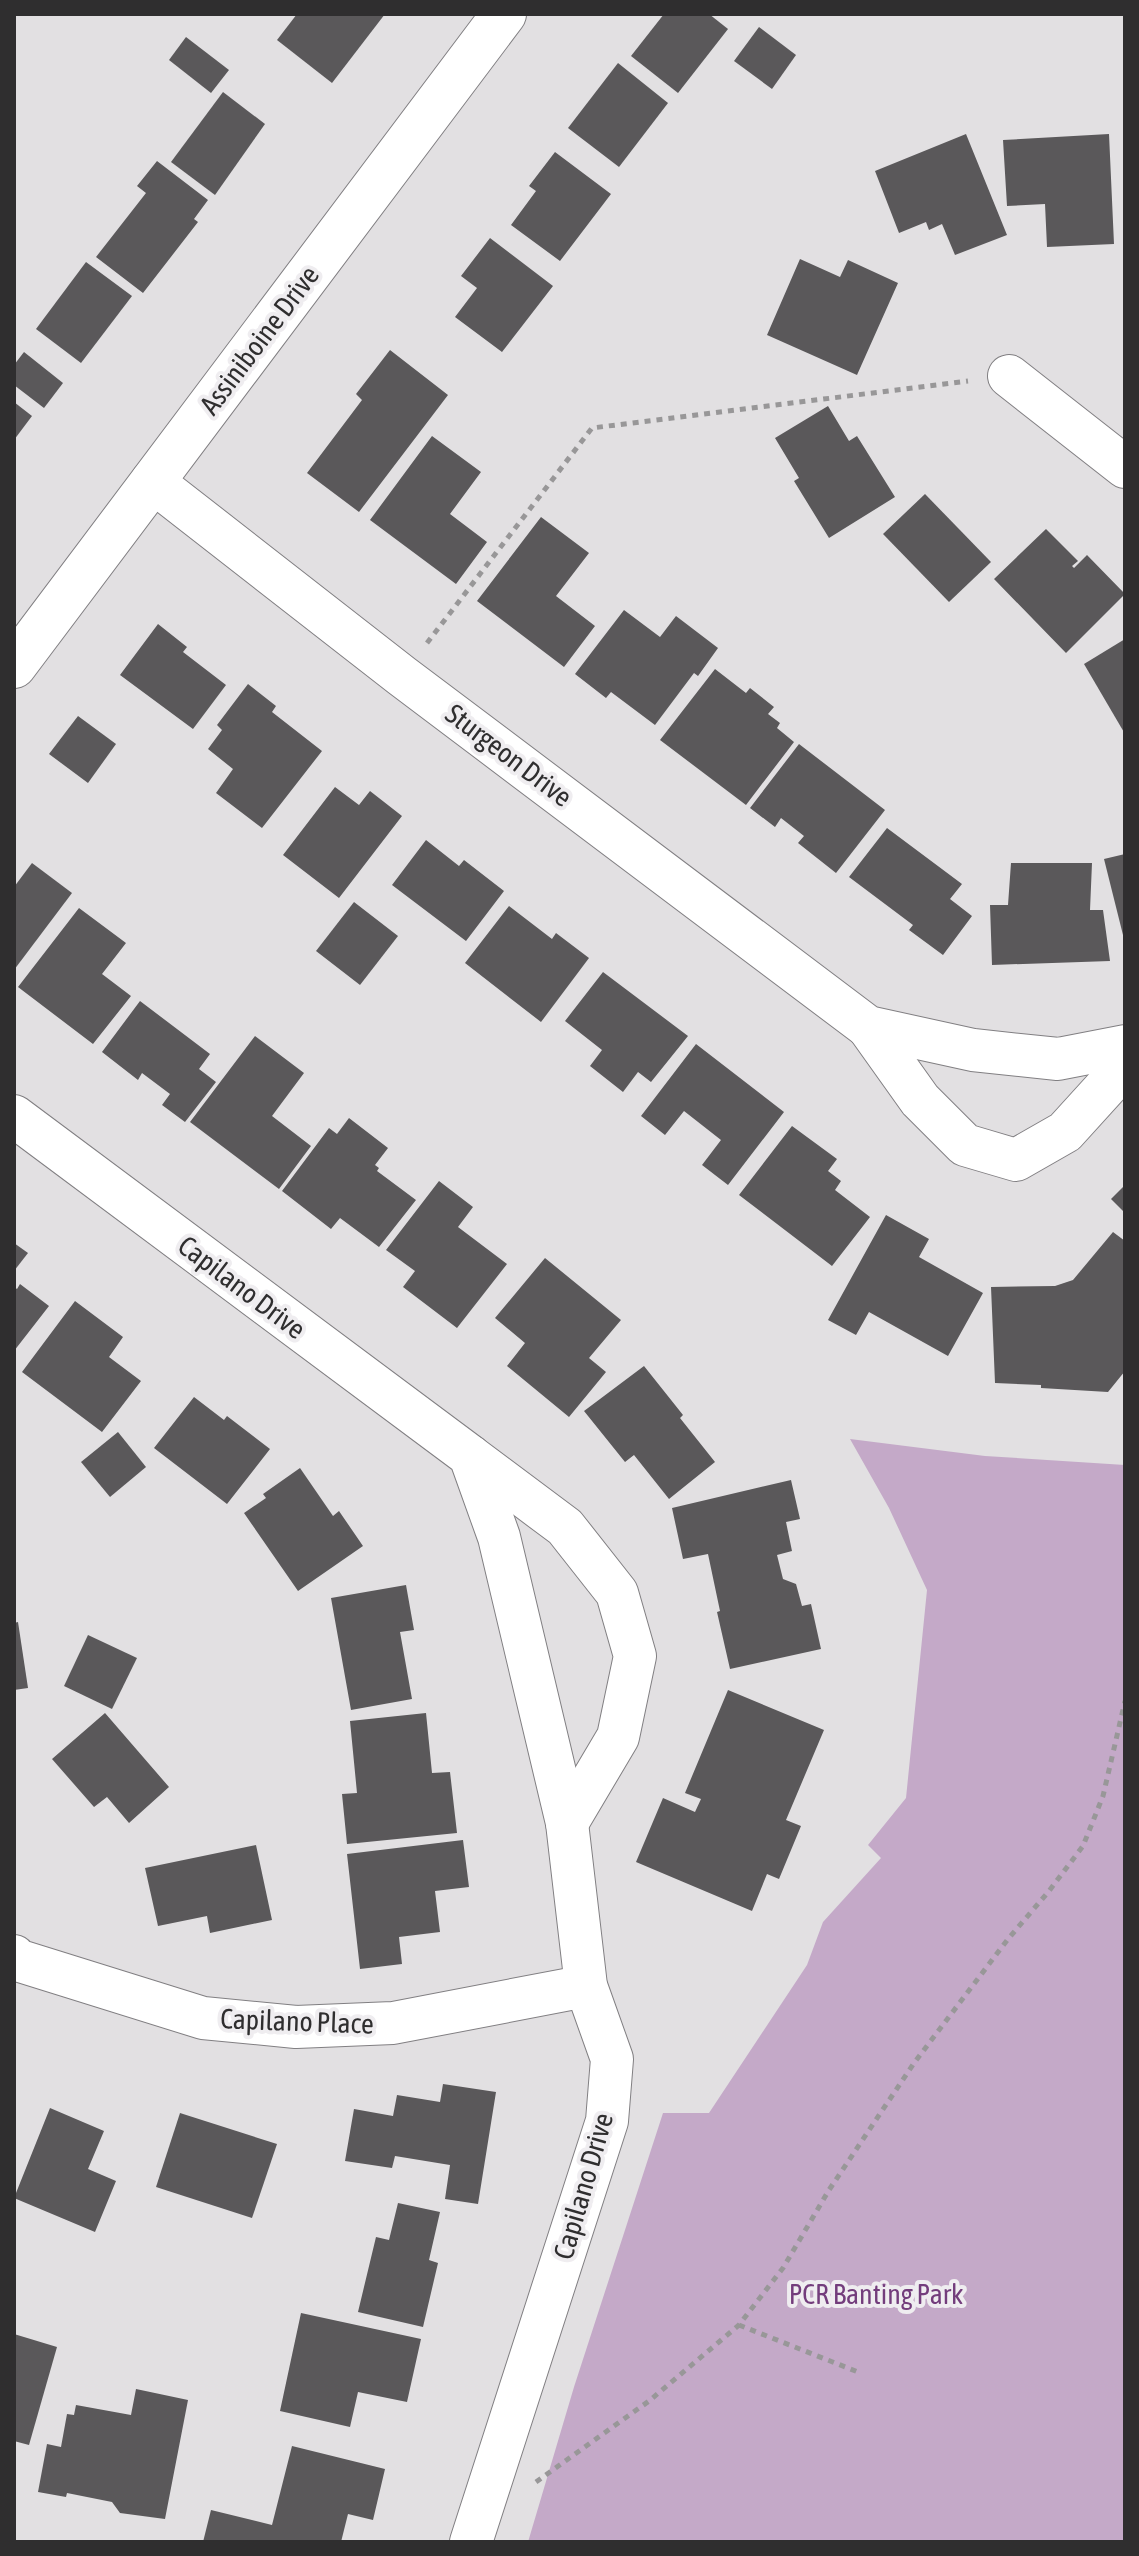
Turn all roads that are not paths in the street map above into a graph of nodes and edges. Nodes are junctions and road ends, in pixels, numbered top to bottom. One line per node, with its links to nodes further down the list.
1 (504, 14): 4 (street, Assiniboine Drive)
2 (1009, 376): 3 (street)
3 (1125, 467)
4 (152, 481): 5 (street, Assiniboine Drive); 6 (street, Sturgeon Drive)
5 (14, 666)
6 (868, 1027): 7 (street, Sturgeon Drive); 8 (street, Sturgeon Drive)
7 (1125, 1046)
8 (1125, 1066)
9 (14, 1116): 10 (street, Capilano Drive)
10 (470, 1456): 11 (street, Capilano Drive); 11 (street, Capilano Drive)
11 (567, 1823): 13 (street, Capilano Drive)
12 (14, 1956): 13 (street, Capilano Place)
13 (586, 1986): 14 (street, Capilano Drive)
14 (471, 2542)

